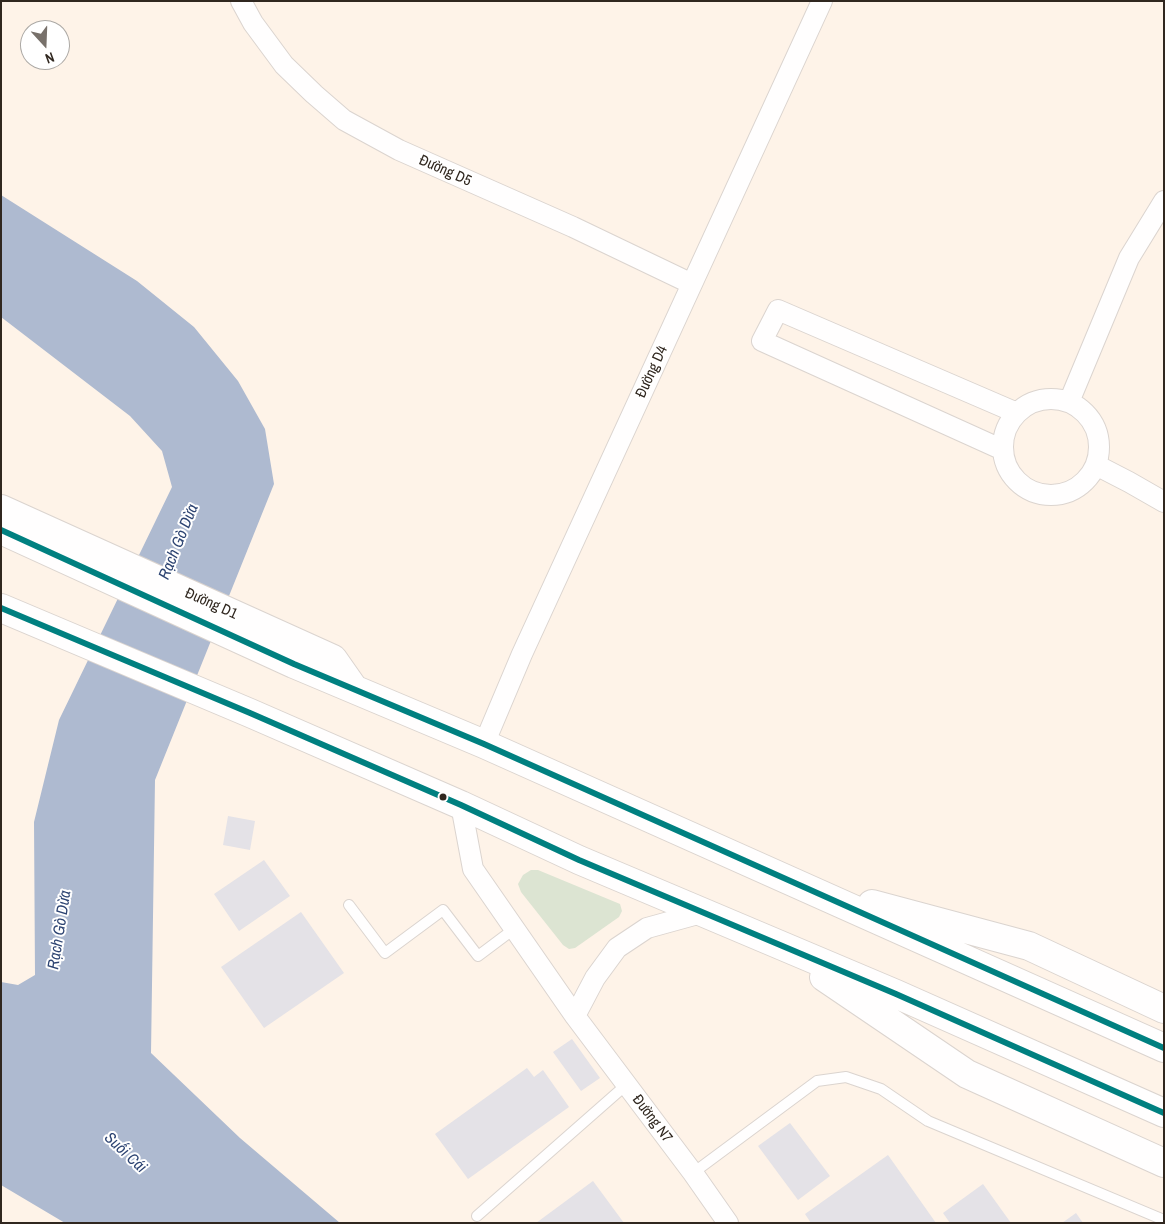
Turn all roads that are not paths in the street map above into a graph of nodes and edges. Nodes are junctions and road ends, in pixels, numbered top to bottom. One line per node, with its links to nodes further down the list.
1 (241, 1): 4 (street, Đường D5)
2 (822, 1): 4 (street, Đường D4)
3 (1164, 201): 5 (street)
4 (692, 284): 14 (street, Đường D4)
5 (1069, 402): 6 (street); 8 (street)
6 (1017, 413): 7 (street); 7 (street)
7 (1003, 450): 8 (street)
8 (1096, 465): 9 (street)
9 (1164, 502)
10 (1, 509): 12 (main road, Đường D1)
11 (1, 530): 12 (main road, Đường D1)
12 (43, 538): 14 (main road, Đường D1)
13 (2, 609): 15 (main road)
14 (484, 744): 16 (main road, Đường D1)
15 (462, 805): 18 (main road); 19 (street, Đường N7)
16 (800, 885): 21 (main road); 23 (main road, Đường D1)
17 (349, 905): 19 (lane)
18 (705, 912): 20 (main road); 22 (street)
19 (514, 929): 22 (street, Đường N7)
20 (777, 945): 25 (main road); 26 (main road)
21 (1164, 1009)
22 (575, 1016): 24 (street, Đường N7)
23 (1164, 1048)
24 (626, 1085): 27 (street, Đường N7); 28 (lane)
25 (1164, 1113)
26 (1164, 1163)
27 (694, 1173): 29 (lane); 30 (street, Đường N7)
28 (477, 1216)
29 (1157, 1220)
30 (728, 1223)

